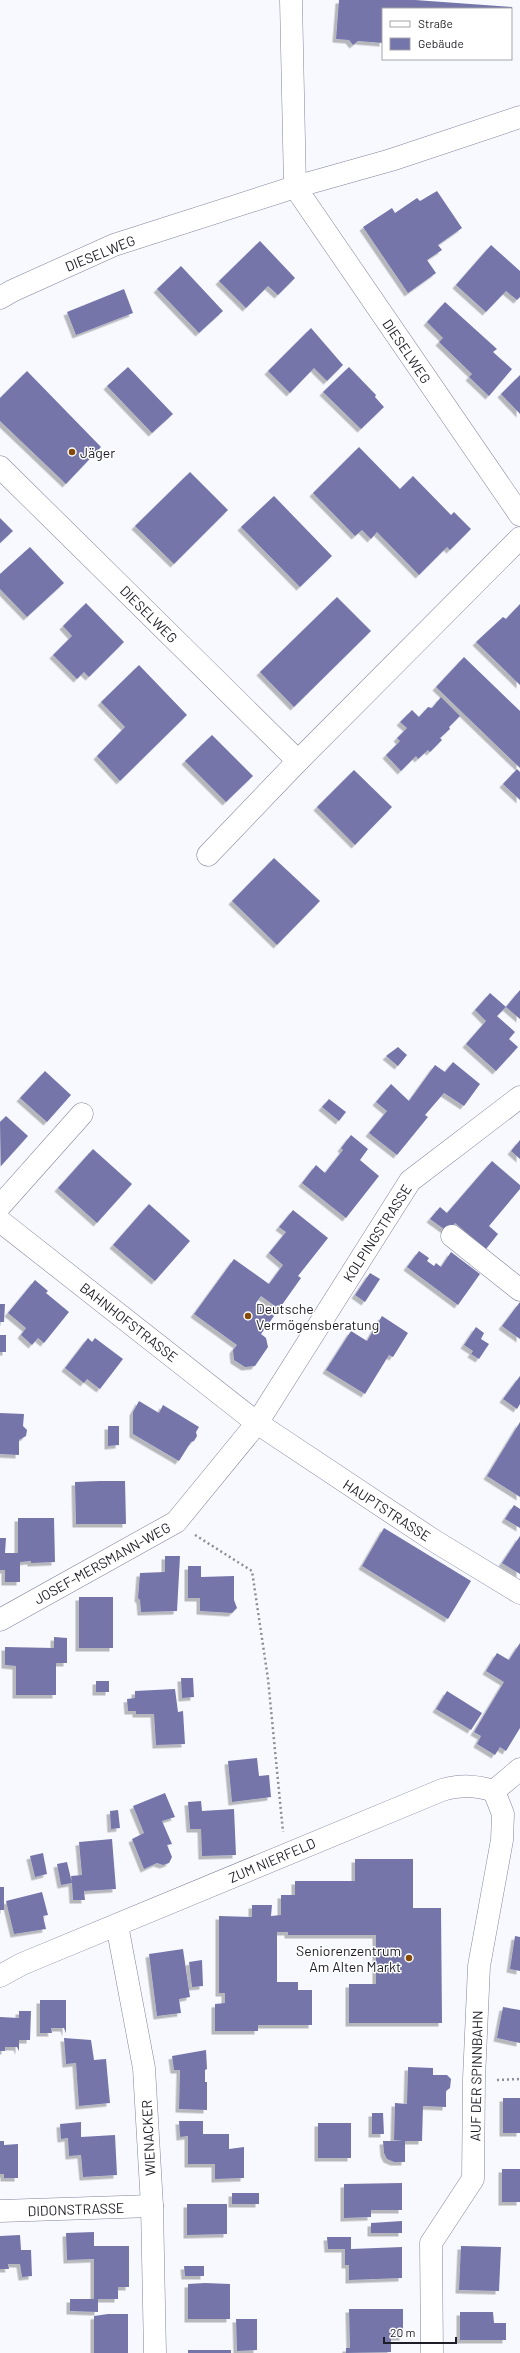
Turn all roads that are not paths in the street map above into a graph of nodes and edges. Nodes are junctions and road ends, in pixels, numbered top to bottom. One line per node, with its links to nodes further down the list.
1 (292, 0): 3 (street)
2 (520, 117): 3 (street, DIESELWEG)
3 (295, 187): 4 (street, DIESELWEG); 6 (street, DIESELWEG)
4 (0, 298)
5 (0, 467): 8 (street, DIESELWEG)
6 (520, 515)
7 (520, 538): 8 (street)
8 (298, 761): 9 (street)
9 (208, 855)
10 (520, 1097): 16 (street, KOLPINGSTRASSE)
11 (82, 1114): 12 (street)
12 (0, 1206)
13 (0, 1221): 16 (street, BAHNHOFSTRASSE)
14 (452, 1236): 15 (street)
15 (520, 1290)
16 (257, 1423): 17 (street, HAUPTSTRASSE); 18 (street, JOSEF-MERSMANN-WEG)
17 (520, 1593)
18 (0, 1620)
19 (520, 1768): 20 (street)
20 (494, 1791): 21 (street, ZUM NIERFELD); 28 (street, AUF DER SPINNBAHN)
21 (117, 1925): 22 (street, ZUM NIERFELD); 25 (street, WIENACKER)
22 (22, 1964): 23 (street, ZUM NIERFELD); 24 (street, ZUM NIERFELD)
23 (0, 1966)
24 (0, 1976)
25 (152, 2206): 26 (street, DIDONSTRASSE); 27 (street, WIENACKER)
26 (0, 2211)
27 (155, 2353)
28 (432, 2353)

